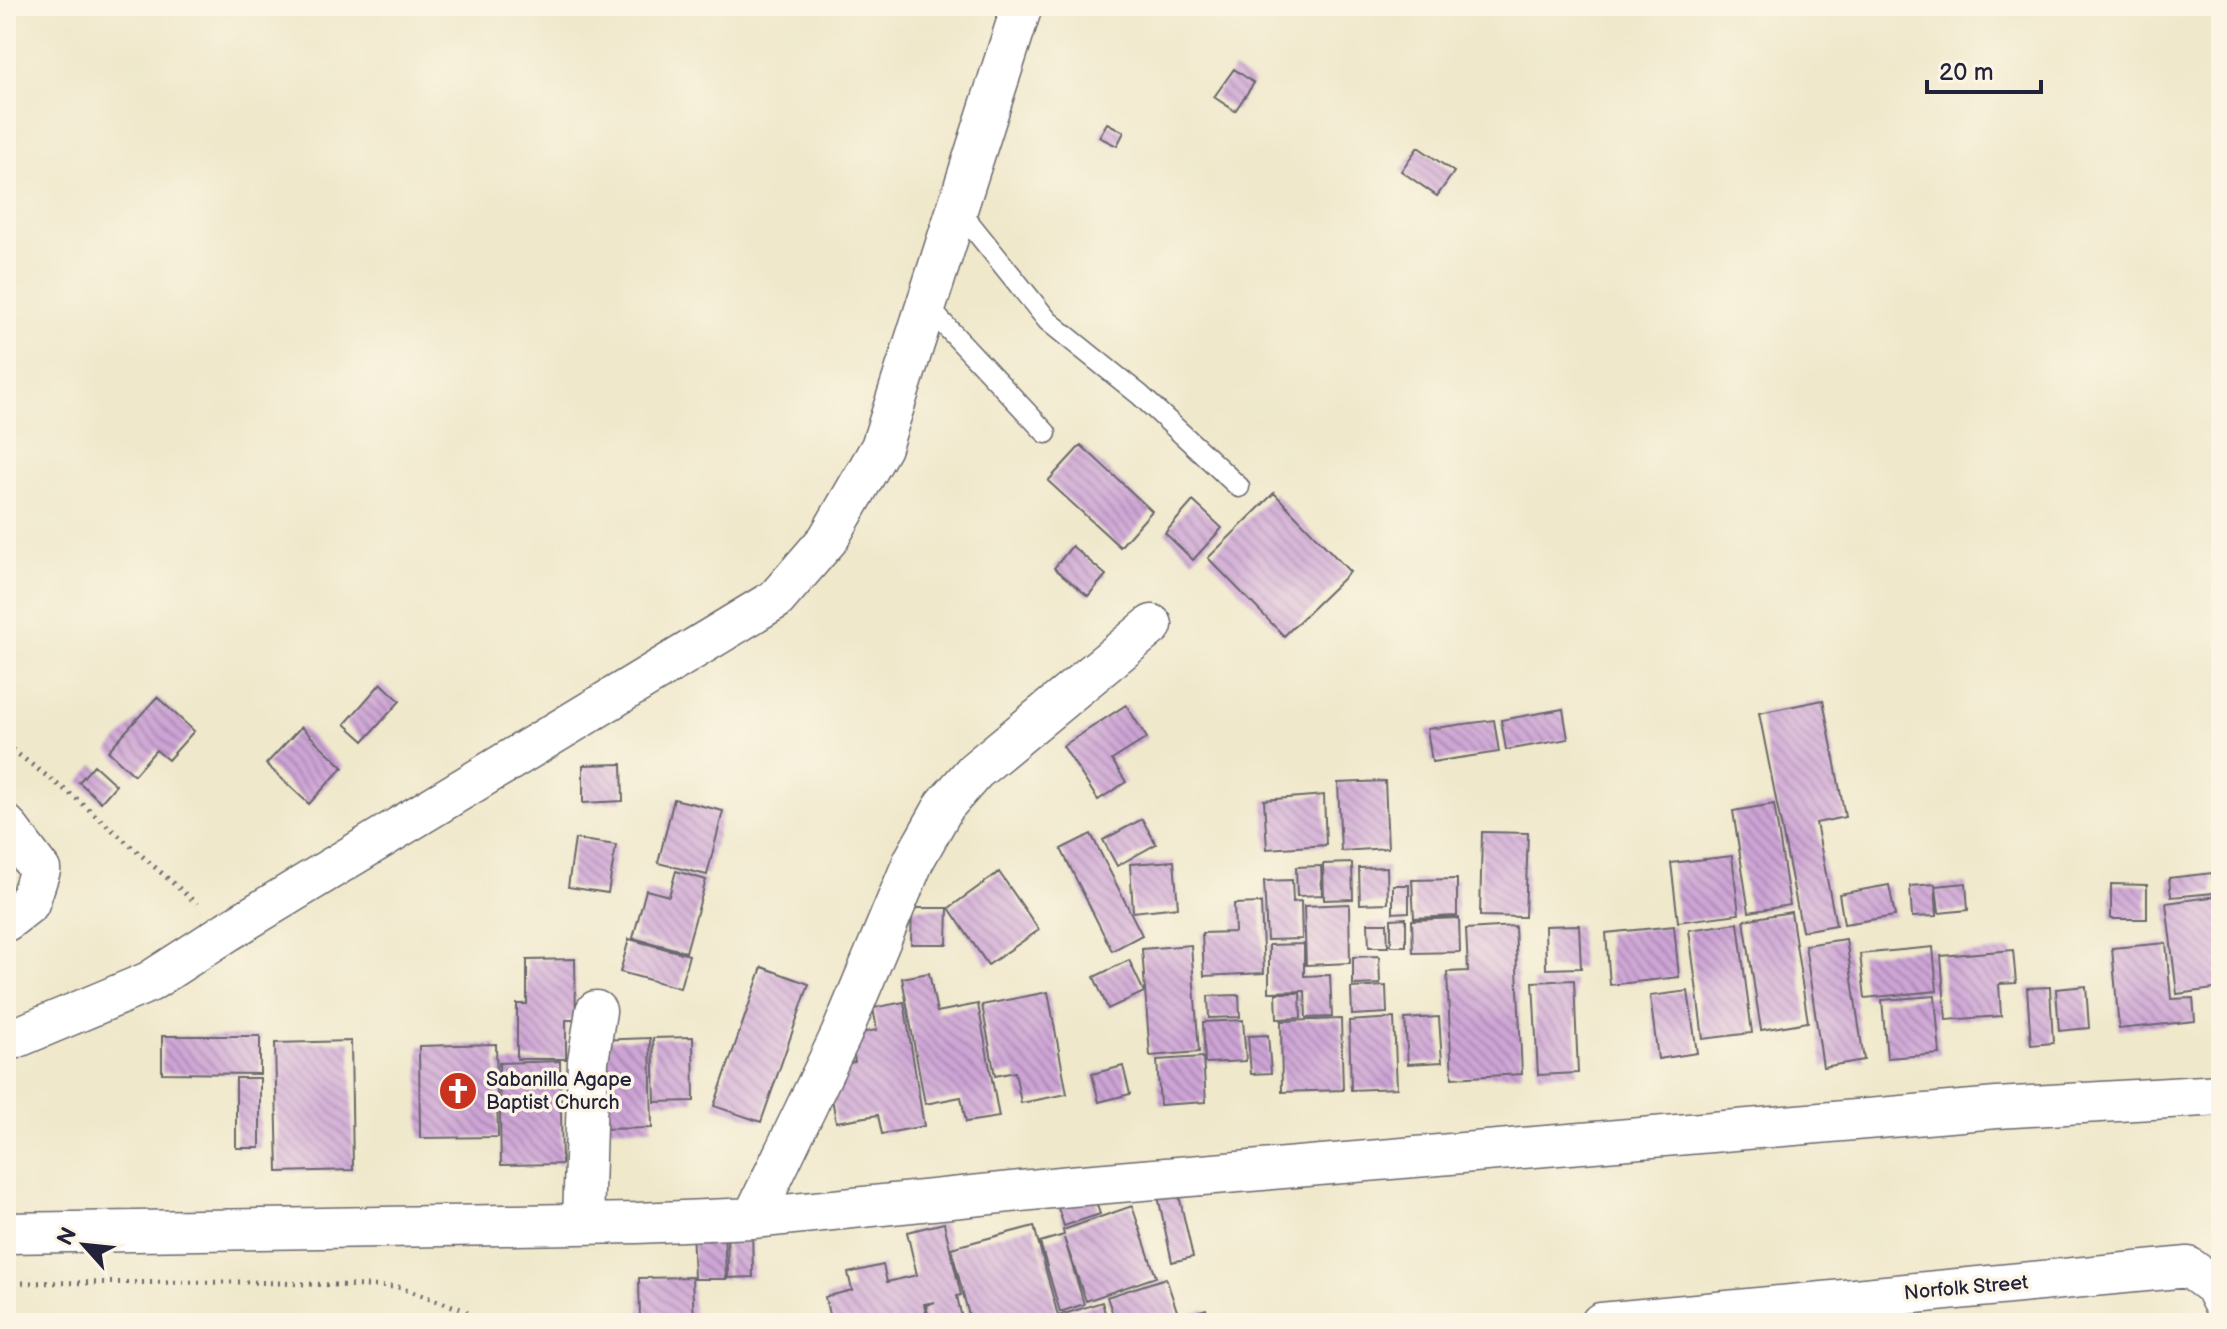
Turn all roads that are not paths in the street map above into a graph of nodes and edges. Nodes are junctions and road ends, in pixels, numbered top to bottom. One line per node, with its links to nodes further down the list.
1 (1022, 6): 2 (street)
2 (958, 209): 3 (street); 5 (lane)
3 (925, 304): 4 (lane); 10 (street)
4 (1046, 433)
5 (1239, 487)
6 (1152, 625): 12 (street)
7 (6, 825): 8 (street)
8 (6, 921)
9 (596, 1011): 13 (street)
10 (6, 1042)
11 (2221, 1095): 12 (street)
12 (753, 1218): 13 (street)
13 (583, 1222): 14 (street)
14 (6, 1233)
15 (2221, 1300): 16 (street, Norfolk Street)
16 (1681, 1319): 17 (street, Norfolk Street)
17 (1601, 1323)

